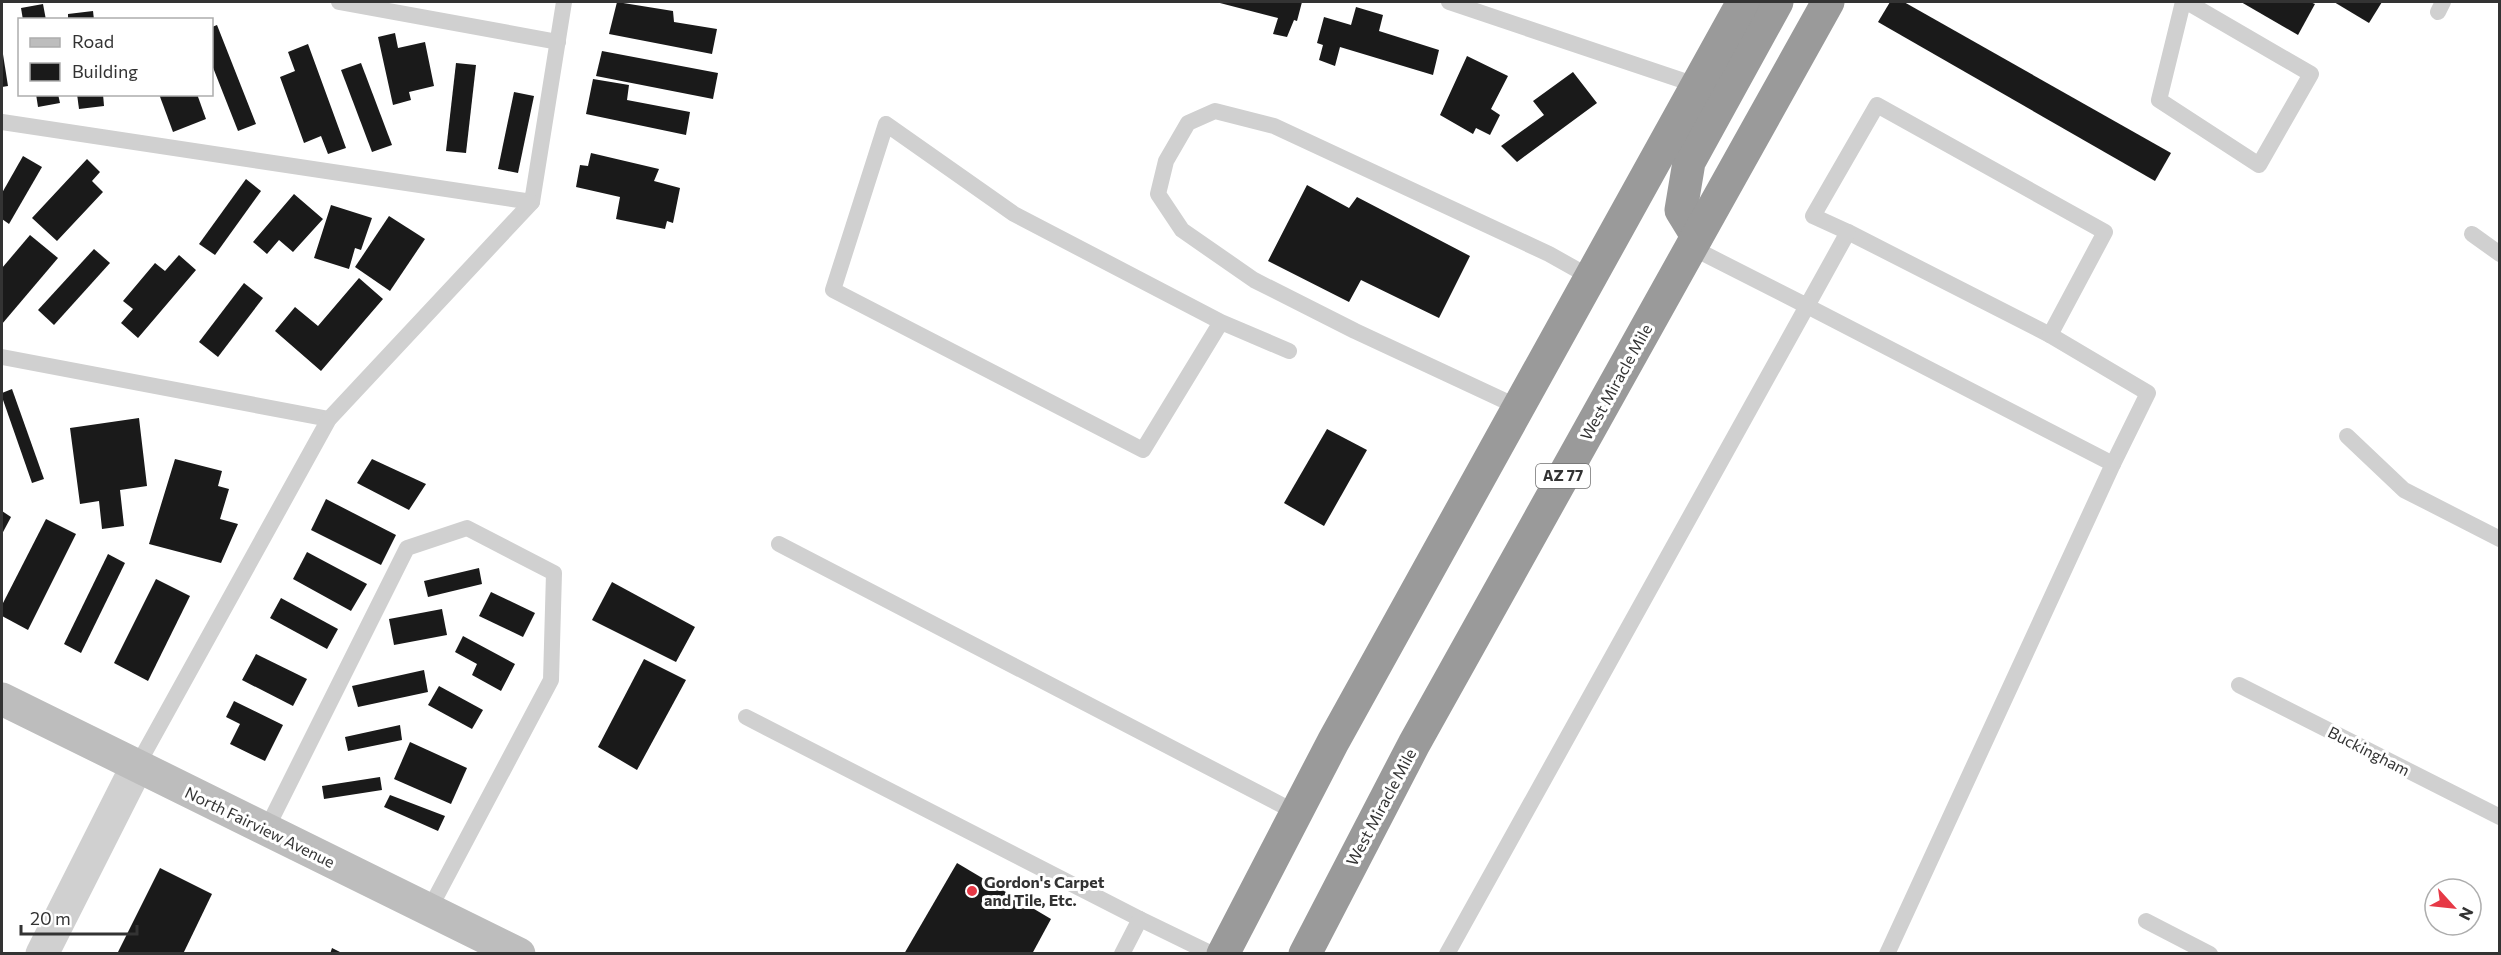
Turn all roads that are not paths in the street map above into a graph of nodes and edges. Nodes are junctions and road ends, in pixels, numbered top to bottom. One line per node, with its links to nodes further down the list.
1 (339, 2): 8 (lane)
2 (564, 2): 8 (lane)
3 (1449, 2): 9 (lane)
4 (1743, 2): 9 (highway)
5 (1777, 2): 14 (highway)
6 (1828, 2): 14 (highway, West Miracle Mile / AZ 77)
7 (2185, 2): 7 (lane)
8 (558, 42): 11 (lane)
9 (1696, 85): 16 (highway)
10 (2, 122): 11 (lane)
11 (532, 202): 23 (lane)
12 (1848, 232): 17 (lane); 19 (lane); 19 (lane)
13 (2472, 234): 15 (lane)
14 (1694, 241): 17 (lane); 43 (highway, West Miracle Mile / AZ 77)
15 (2499, 254)
16 (1590, 278): 22 (highway); 22 (lane)
17 (1807, 306): 25 (lane); 44 (lane)
18 (1221, 322): 18 (lane); 20 (lane)
19 (2050, 335): 25 (lane)
20 (1289, 351)
21 (2, 357): 23 (lane)
22 (1518, 407): 32 (highway)
23 (329, 419): 31 (lane)
24 (2348, 436): 26 (lane)
25 (2113, 464): 45 (lane)
26 (2499, 539)
27 (779, 544): 32 (lane)
28 (2239, 685): 33 (lane, Buckingham)
29 (2, 699): 31 (street, North Fairview Avenue)
30 (746, 717): 36 (lane)
31 (137, 766): 34 (street, North Fairview Avenue); 38 (street)
32 (1296, 812): 42 (highway)
33 (2499, 817)
34 (266, 830): 35 (street, North Fairview Avenue); 35 (lane)
35 (429, 910): 39 (street, North Fairview Avenue)
36 (1140, 919): 40 (lane); 41 (lane)
37 (2146, 921): 46 (lane)
38 (42, 954)
39 (519, 954)
40 (1122, 954)
41 (1212, 954)
42 (1223, 954)
43 (1305, 954)
44 (1447, 954)
45 (1887, 954)
46 (2210, 954)

